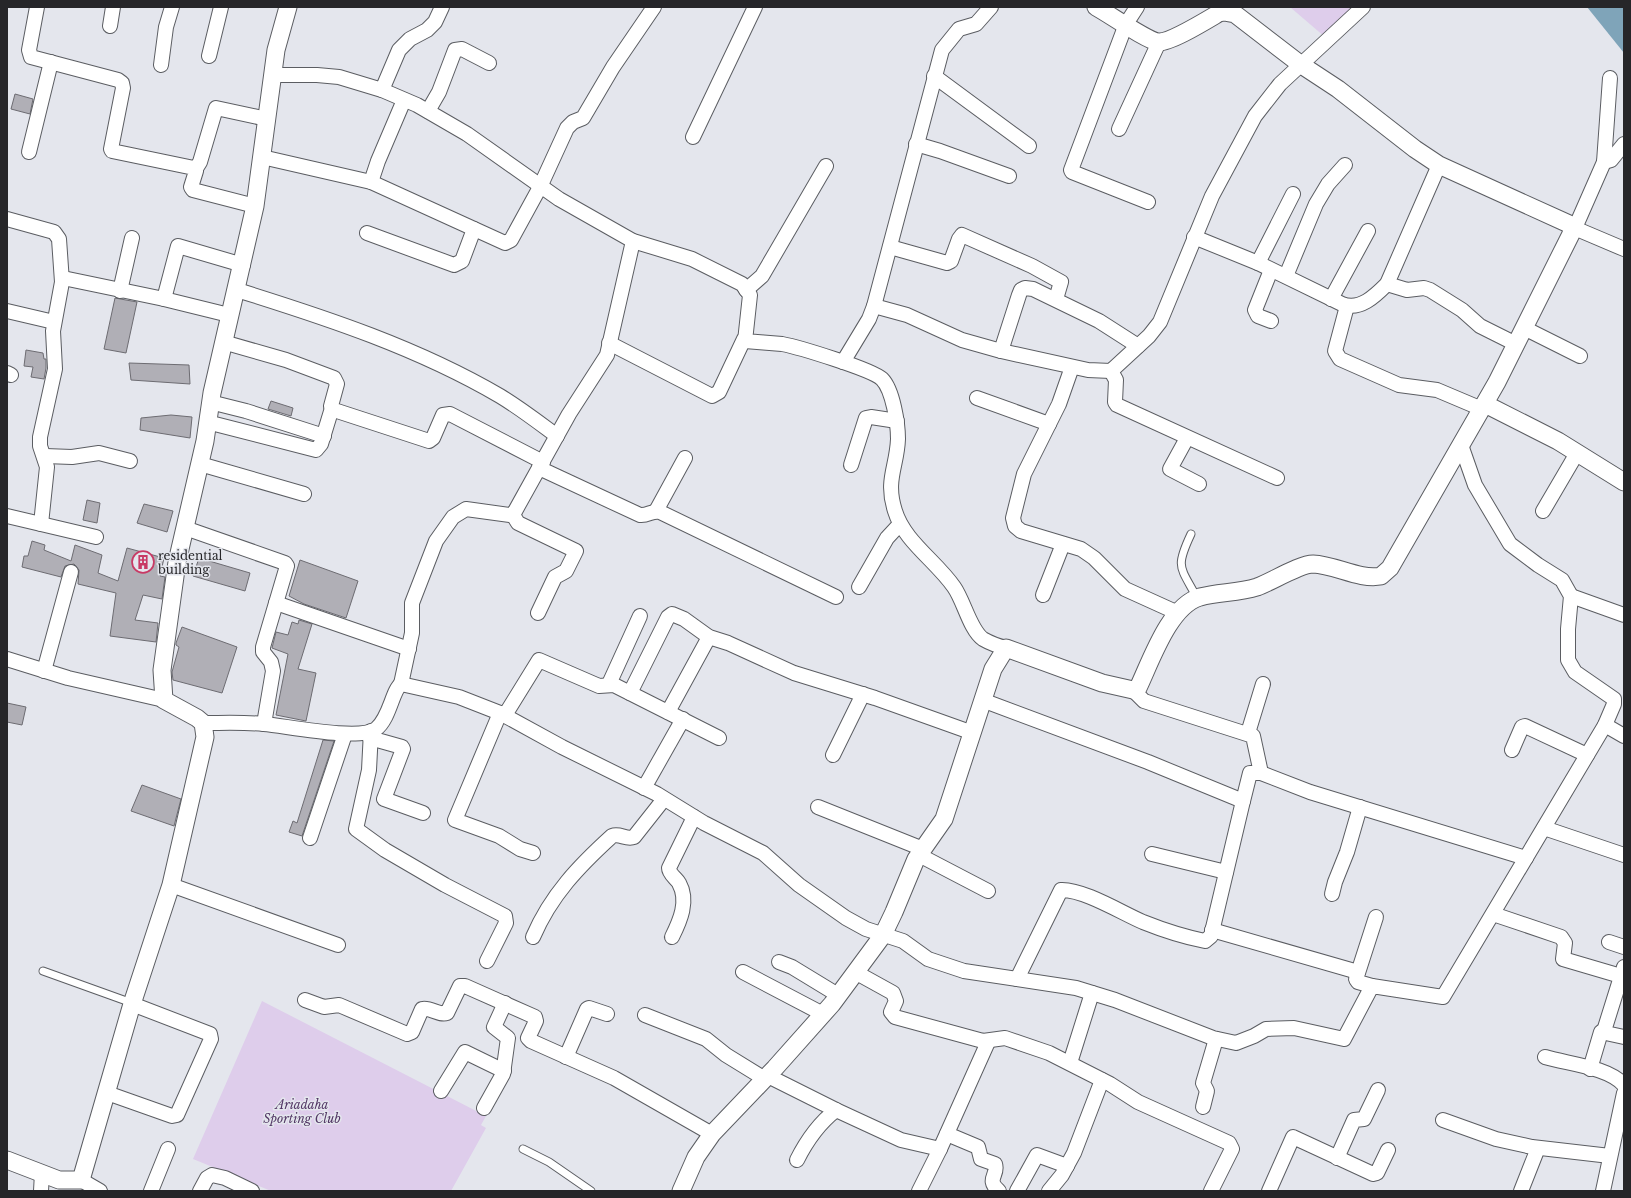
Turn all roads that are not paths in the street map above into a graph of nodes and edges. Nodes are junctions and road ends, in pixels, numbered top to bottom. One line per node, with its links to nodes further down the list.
1 (36, 7): 18 (street)
2 (114, 7): 15 (street)
3 (172, 7): 21 (street)
4 (221, 7): 17 (street)
5 (288, 7): 22 (street)
6 (442, 7): 25 (street)
7 (654, 7): 43 (street)
8 (754, 7): 30 (street)
9 (992, 7): 23 (street)
10 (1096, 7): 14 (street)
11 (1137, 7): 14 (street)
12 (1363, 7): 20 (street)
13 (1225, 9): 16 (street); 20 (street)
14 (1126, 24): 16 (street); 45 (street)
15 (110, 26)
16 (1159, 42): 29 (street)
17 (209, 56)
18 (51, 62): 34 (street); 40 (street)
19 (489, 63): 27 (street)
20 (1300, 64): 38 (street); 52 (street)
21 (161, 65)
22 (273, 74): 25 (street); 28 (street)
23 (934, 76): 31 (street); 33 (street)
24 (1610, 78): 36 (street)
25 (382, 90): 26 (street)
26 (404, 100): 27 (street); 42 (street)
27 (428, 112): 43 (street)
28 (267, 119): 35 (street); 40 (street)
29 (1119, 129)
30 (693, 137)
31 (916, 144): 41 (street); 55 (street)
32 (1624, 144): 36 (street)
33 (1029, 146)
34 (29, 152)
35 (262, 157): 42 (street); 46 (street)
36 (1604, 162): 48 (street)
37 (1346, 165): 60 (street)
38 (1439, 165): 48 (street); 62 (street)
39 (826, 166): 64 (street)
40 (195, 170): 46 (street)
41 (1010, 176)
42 (371, 182): 49 (street)
43 (540, 186): 49 (street); 54 (street)
44 (1293, 194): 57 (street)
45 (1148, 202)
46 (256, 206): 58 (street)
47 (7, 219): 61 (street)
48 (1574, 227): 56 (street); 75 (street)
49 (474, 229): 51 (street)
50 (1368, 231): 68 (street)
51 (367, 233)
52 (1194, 237): 57 (street); 80 (street)
53 (132, 238): 65 (street)
54 (633, 241): 64 (street); 78 (street)
55 (890, 247): 67 (street); 69 (street)
56 (1624, 249)
57 (1258, 263): 59 (street)
58 (242, 264): 63 (street); 66 (street)
59 (1271, 270): 60 (street); 73 (street)
60 (1286, 276): 68 (street)
61 (62, 278): 65 (street); 74 (street)
62 (1387, 284): 70 (street); 79 (street)
63 (237, 290): 72 (street); 94 (street)
64 (746, 290): 76 (street)
65 (120, 291): 66 (street)
66 (164, 299): 72 (street)
67 (1056, 299): 80 (street); 81 (street)
68 (1331, 299): 70 (street)
69 (874, 306): 81 (street); 83 (street)
70 (1347, 306): 88 (street)
71 (7, 311): 74 (street)
72 (229, 315): 77 (street)
73 (1270, 321)
74 (54, 322): 98 (street)
75 (1524, 328): 79 (street); 82 (street)
76 (744, 340): 78 (street); 83 (street)
77 (223, 342): 87 (street); 89 (street)
78 (609, 343): 94 (street)
79 (1516, 344): 88 (street)
80 (1138, 346): 85 (street)
81 (1001, 351): 84 (street)
82 (1580, 356)
83 (843, 362): 90 (street)
84 (1072, 367): 85 (street); 92 (street)
85 (1111, 371): 95 (street)
86 (976, 398): 92 (street)
87 (210, 402): 91 (street); 93 (street)
88 (1483, 406): 96 (street); 97 (street)
89 (332, 408): 93 (street); 102 (street)
90 (897, 421): 103 (street); 113 (street)
91 (207, 422): 93 (street); 101 (street)
92 (1049, 424): 117 (street)
93 (324, 436)
94 (557, 436): 102 (street)
95 (1187, 438): 104 (street); 106 (street)
96 (1461, 445): 121 (street); 123 (street)
97 (1578, 453): 105 (street); 109 (street)
98 (45, 456): 100 (street); 112 (street)
99 (685, 458): 108 (street)
100 (130, 461)
101 (200, 464): 107 (street); 114 (street)
102 (541, 465): 108 (street); 110 (street)
103 (851, 465)
104 (1277, 478)
105 (1624, 482)
106 (1199, 484)
107 (304, 494)
108 (656, 511): 122 (street)
109 (1543, 511)
110 (513, 515): 125 (street); 131 (street)
111 (7, 516): 112 (street)
112 (41, 524): 116 (street)
113 (900, 524): 119 (street); 130 (street)
114 (185, 528): 124 (street); 140 (street)
115 (1191, 534): 123 (lane)
116 (96, 537)
117 (1063, 544): 120 (street); 126 (street)
118 (72, 572): 133 (street)
119 (859, 587)
120 (1043, 595)
121 (1571, 596): 127 (street); 147 (street)
122 (836, 597)
123 (1197, 599): 126 (street)
124 (276, 603): 131 (street); 146 (street)
125 (538, 613)
126 (1178, 613): 137 (street)
127 (1624, 615)
128 (640, 616): 135 (street)
129 (709, 637): 138 (street); 139 (street); 142 (street)
130 (1006, 648): 137 (street); 141 (street)
131 (409, 649): 134 (street)
132 (7, 659): 133 (street)
133 (44, 671): 140 (street)
134 (401, 684): 143 (street); 151 (street)
135 (609, 684): 138 (street); 143 (street)
136 (1263, 684): 149 (street)
137 (1134, 690): 149 (street)
138 (630, 693): 142 (street)
139 (863, 694): 148 (street); 155 (street)
140 (164, 700): 145 (street)
141 (982, 700): 148 (street); 160 (street)
142 (668, 712): 144 (street)
143 (503, 714): 158 (street); 168 (street)
144 (683, 719): 153 (street); 158 (street)
145 (203, 723): 146 (street); 173 (street)
146 (264, 724): 150 (street)
147 (1605, 725): 152 (street); 156 (street)
148 (973, 732): 167 (street)
149 (1248, 733): 157 (street)
150 (345, 734): 151 (street); 166 (street)
151 (370, 735): 163 (street); 185 (street)
152 (1624, 736)
153 (719, 738)
154 (1512, 750): 156 (street)
155 (833, 755)
156 (1587, 755): 165 (street)
157 (1261, 773): 160 (street); 162 (street)
158 (644, 788): 159 (street)
159 (664, 798): 164 (street); 180 (street)
160 (1243, 801): 172 (street)
161 (818, 807): 167 (street)
162 (1360, 807): 171 (street); 175 (street)
163 (423, 814)
164 (694, 816): 179 (street); 181 (street)
165 (1544, 828): 170 (street); 171 (street)
166 (310, 838)
167 (921, 852): 174 (street); 179 (street)
168 (533, 853)
169 (1152, 854): 172 (street)
170 (1624, 855)
171 (1526, 858): 176 (street)
172 (1226, 872): 178 (street)
173 (171, 885): 183 (street); 198 (street)
174 (988, 891)
175 (1332, 894)
176 (1493, 914): 188 (street); 193 (street)
177 (1376, 917): 191 (street)
178 (1212, 930): 191 (street); 192 (street)
179 (883, 935): 190 (street); 192 (street)
180 (533, 937)
181 (672, 937)
182 (1609, 942): 184 (street)
183 (338, 944)
184 (1624, 947)
185 (487, 962)
186 (779, 962): 195 (street)
187 (42, 971): 198 (lane)
188 (1619, 971): 202 (street)
189 (743, 972): 200 (street)
190 (855, 972): 195 (street); 205 (street)
191 (1358, 972): 193 (street)
192 (1017, 979): 194 (street)
193 (1372, 986): 204 (street)
194 (1092, 993): 204 (street); 208 (street)
195 (838, 995): 200 (street)
196 (305, 1000): 197 (street)
197 (505, 1003): 206 (street); 210 (street)
198 (132, 1004): 216 (street); 216 (street)
199 (607, 1014): 206 (street)
200 (823, 1014): 211 (street)
201 (646, 1015): 211 (street)
202 (1604, 1031): 203 (street); 209 (street)
203 (1624, 1037)
204 (1216, 1038): 219 (street)
205 (988, 1042): 208 (street); 223 (street)
206 (566, 1057): 222 (street)
207 (1546, 1057): 209 (street)
208 (1070, 1063): 212 (street)
209 (1590, 1069): 213 (street)
210 (504, 1071): 215 (street); 218 (street)
211 (766, 1077): 220 (street); 222 (street)
212 (1102, 1080): 233 (street); 247 (street)
213 (1624, 1085)
214 (1378, 1090): 230 (street)
215 (441, 1091)
216 (107, 1093): 235 (street)
217 (1624, 1093): 229 (street)
218 (484, 1108)
219 (1203, 1108)
220 (836, 1110): 227 (street); 232 (street)
221 (1443, 1120): 224 (street)
222 (712, 1134): 242 (street)
223 (947, 1134): 227 (street); 244 (street)
224 (1538, 1148): 229 (street); 249 (street)
225 (168, 1149): 238 (street)
226 (523, 1149): 241 (lane)
227 (940, 1149): 243 (street)
228 (1388, 1150): 230 (street)
229 (1610, 1156): 250 (street)
230 (1337, 1158): 248 (street)
231 (7, 1160): 234 (street)
232 (797, 1160)
233 (1067, 1166): 245 (street); 246 (street)
234 (42, 1173): 235 (street); 236 (street)
235 (81, 1180): 237 (street)
236 (41, 1191)
237 (100, 1191)
238 (151, 1191)
239 (200, 1191): 240 (street)
240 (252, 1191)
241 (591, 1191)
242 (681, 1191)
243 (919, 1191)
244 (999, 1191)
245 (1017, 1191)
246 (1049, 1191)
247 (1211, 1191)
248 (1269, 1191)
249 (1521, 1191)
250 (1603, 1191)

